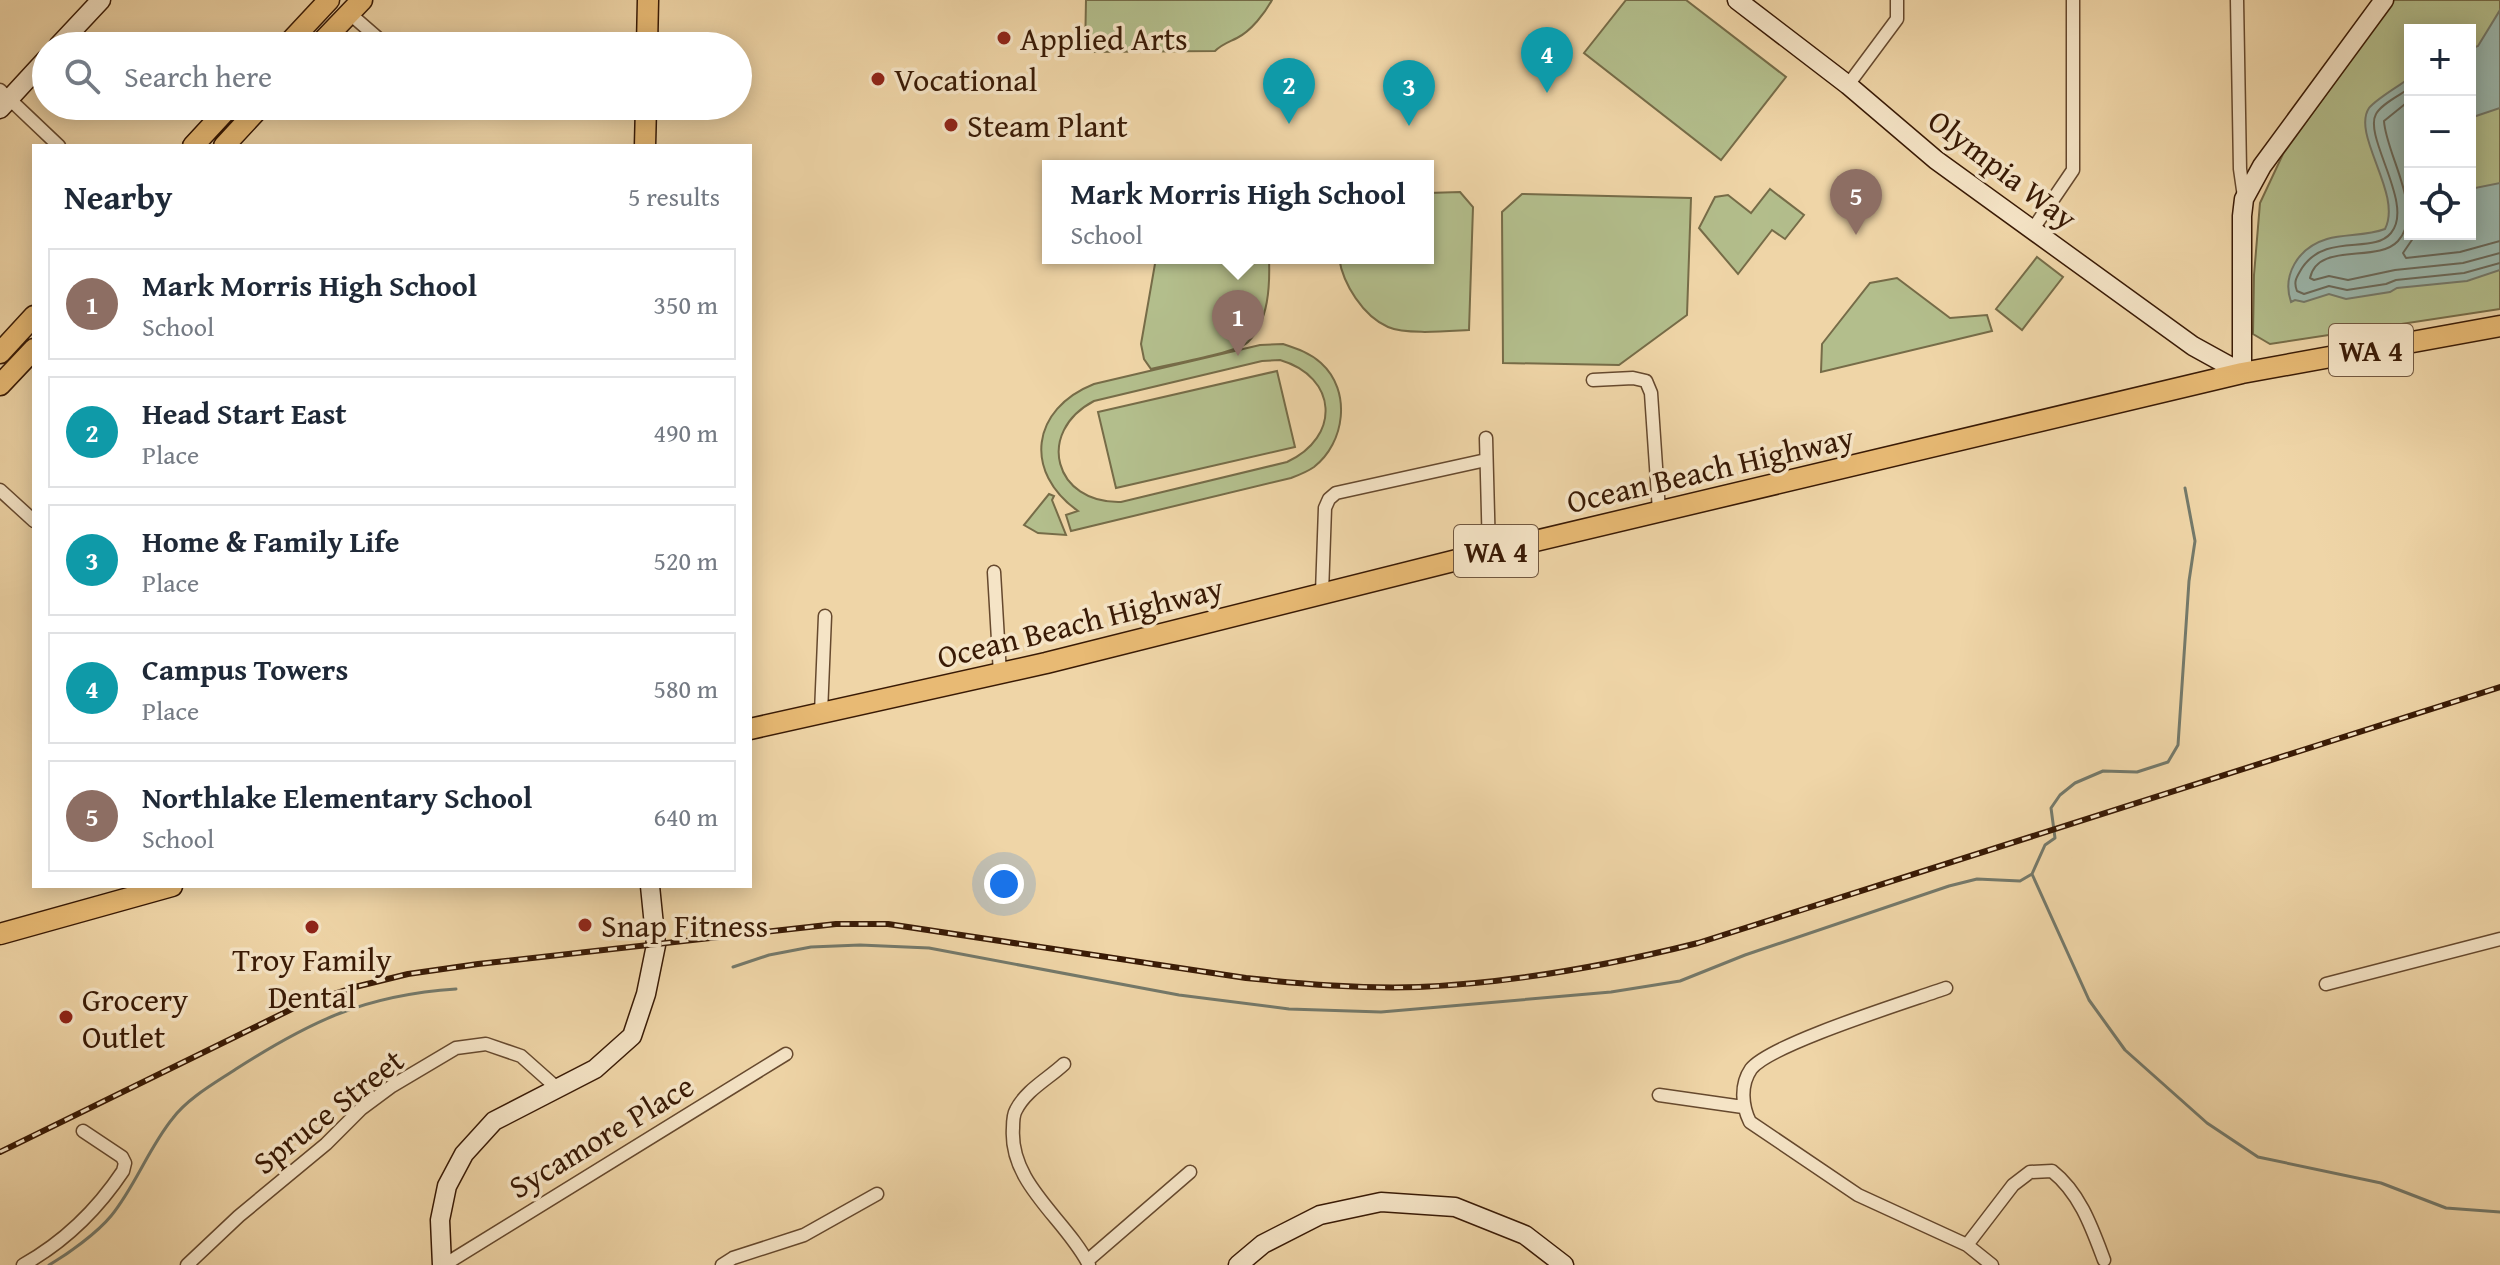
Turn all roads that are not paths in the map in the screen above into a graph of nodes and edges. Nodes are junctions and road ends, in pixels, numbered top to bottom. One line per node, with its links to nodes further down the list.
1 (101, 0): 10 (street)
2 (329, 0): 11 (main road)
3 (648, 0): 14 (main road)
4 (1737, 0): 16 (street, Olympia Way)
5 (1897, 0): 16 (street)
6 (2073, 0): 26 (street)
7 (2237, 0): 25 (street)
8 (2384, 0): 25 (street)
9 (349, 4): 12 (main road); 13 (street)
10 (71, 32)
11 (299, 32)
12 (328, 32)
13 (374, 32)
14 (647, 32)
15 (32, 72): 17 (street)
16 (1848, 85): 26 (street, Olympia Way)
17 (3, 99): 21 (street)
18 (217, 120): 22 (main road)
19 (248, 120): 23 (main road)
20 (646, 120): 24 (main road)
21 (57, 144)
22 (195, 144)
23 (226, 144)
24 (645, 144)
25 (2244, 199): 31 (street)
26 (2033, 229): 31 (street, Olympia Way)
27 (32, 318): 30 (main road)
28 (2500, 326): 31 (main road, Ocean Beach Highway / WA 4)
29 (32, 351): 33 (main road)
30 (0, 353)
31 (2242, 373): 37 (main road, Ocean Beach Highway / WA 4)
32 (1593, 380): 37 (street)
33 (0, 385)
34 (1486, 438): 35 (street)
35 (1486, 460): 39 (street); 41 (street)
36 (0, 490): 38 (street)
37 (1659, 511): 39 (main road, Ocean Beach Highway / WA 4)
38 (32, 519)
39 (1489, 552): 41 (main road, Ocean Beach Highway / WA 4)
40 (994, 572): 43 (street)
41 (1322, 593): 43 (main road, Ocean Beach Highway / WA 4)
42 (825, 616): 44 (street)
43 (1000, 674): 44 (main road, Ocean Beach Highway / WA 4)
44 (821, 713): 45 (main road, Ocean Beach Highway / WA 4)
45 (752, 729)
46 (158, 888): 48 (main road)
47 (650, 888): 55 (street)
48 (122, 893): 49 (main road)
49 (0, 934)
50 (2500, 939): 51 (street)
51 (2326, 984)
52 (1946, 988): 57 (street)
53 (786, 1054): 66 (street, Sycamore Place)
54 (1064, 1064): 63 (street)
55 (557, 1088): 65 (street, Spruce Street); 66 (street)
56 (1659, 1095): 57 (street)
57 (1743, 1107): 61 (street)
58 (83, 1131): 64 (street)
59 (1190, 1172): 63 (street)
60 (877, 1194): 67 (street)
61 (1967, 1245): 62 (street); 70 (street)
62 (2104, 1260)
63 (1088, 1263)
64 (23, 1265)
65 (187, 1265)
66 (443, 1265)
67 (722, 1265)
68 (1238, 1265): 69 (street)
69 (1564, 1265)
70 (1992, 1265)

